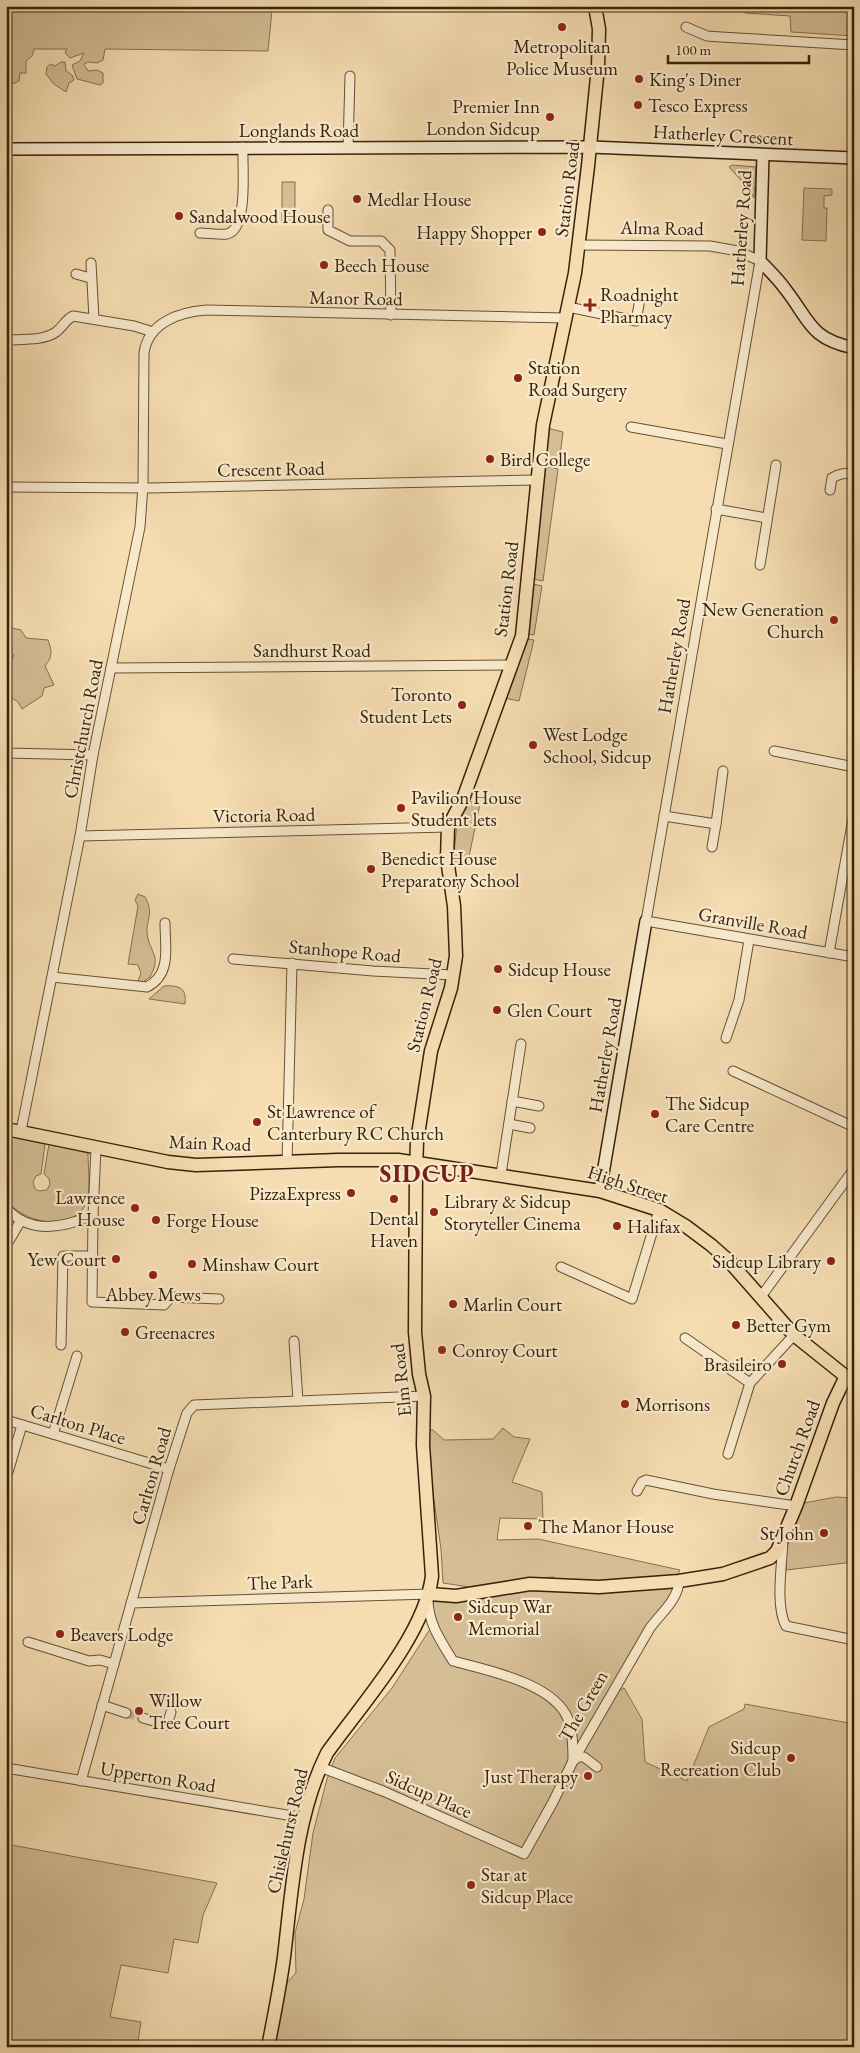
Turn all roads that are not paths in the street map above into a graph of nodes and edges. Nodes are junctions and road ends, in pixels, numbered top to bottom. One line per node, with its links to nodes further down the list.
1 (595, 6): 5 (main road, Station Road)
2 (686, 27): 3 (street)
3 (854, 45)
4 (350, 76): 7 (street)
5 (591, 147): 7 (street, Longlands Road); 9 (street, Hatherley Crescent); 13 (main road, Station Road)
6 (242, 148): 7 (street, Longlands Road); 8 (street, Longlands Road); 12 (street)
7 (348, 148)
8 (6, 149)
9 (763, 155): 10 (street, Hatherley Crescent); 14 (street, Hatherley Road)
10 (854, 158)
11 (328, 210): 20 (street)
12 (200, 233)
13 (579, 245): 14 (street, Alma Road); 19 (main road, Station Road)
14 (760, 261): 24 (street, Alma Road); 26 (street, Hatherley Road)
15 (91, 263): 17 (street)
16 (76, 274): 17 (street)
17 (90, 278): 21 (street)
18 (640, 299): 19 (street, Manor Road)
19 (566, 313): 20 (street, Manor Road); 29 (main road, Station Road)
20 (391, 314): 22 (street, Manor Road)
21 (94, 319): 22 (street); 23 (street)
22 (153, 332): 30 (street, Christchurch Road)
23 (6, 340)
24 (854, 348)
25 (631, 427): 26 (street)
26 (727, 444): 33 (street, Hatherley Road)
27 (776, 465): 34 (street)
28 (854, 474): 32 (street)
29 (536, 480): 30 (street, Crescent Road); 36 (main road, Station Road)
30 (143, 486): 31 (street, Crescent Road); 37 (street, Christchurch Road)
31 (6, 487)
32 (830, 490)
33 (716, 509): 34 (street); 43 (street, Hatherley Road)
34 (767, 518): 35 (street)
35 (760, 565)
36 (513, 665): 37 (street, Sandhurst Road); 46 (main road, Station Road)
37 (111, 668): 40 (street, Christchurch Road)
38 (774, 751): 41 (street)
39 (6, 753): 40 (street)
40 (93, 755): 47 (street, Christchurch Road)
41 (854, 767)
42 (723, 771): 45 (street)
43 (664, 816): 45 (street); 49 (street, Hatherley Road)
44 (853, 817): 52 (street)
45 (716, 824): 48 (street)
46 (448, 827): 47 (street, Victoria Road); 56 (main road, Station Road)
47 (80, 836): 57 (street, Christchurch Road)
48 (712, 847)
49 (646, 921): 51 (street, Granville Road); 73 (street, Hatherley Road)
50 (165, 924): 57 (street)
51 (749, 940): 52 (street, Granville Road); 58 (street)
52 (830, 953): 53 (street, Granville Road)
53 (854, 957)
54 (233, 959): 55 (street, Stanhope Road)
55 (292, 963): 56 (street, Stanhope Road); 70 (street)
56 (454, 975): 69 (main road, Station Road)
57 (52, 977): 67 (street, Christchurch Road)
58 (726, 1038)
59 (522, 1044): 61 (street)
60 (733, 1072): 64 (street)
61 (512, 1101): 62 (street); 63 (street)
62 (539, 1106)
63 (509, 1124): 65 (street); 72 (street)
64 (854, 1127)
65 (530, 1128)
66 (6, 1129): 67 (main road, Main Road)
67 (21, 1131): 68 (main road, Main Road)
68 (96, 1148): 70 (main road, Main Road); 76 (street)
69 (416, 1162): 70 (main road, Main Road); 72 (main road, High Street); 90 (main road, Elm Road)
70 (287, 1163)
71 (854, 1169): 81 (street)
72 (501, 1174): 73 (main road, High Street)
73 (600, 1190): 75 (main road, High Street)
74 (6, 1208): 77 (street)
75 (659, 1210): 80 (street); 81 (main road, High Street)
76 (93, 1215): 77 (street); 79 (street)
77 (20, 1222): 78 (street)
78 (6, 1246)
79 (93, 1256): 82 (street); 86 (street)
80 (561, 1267)
81 (760, 1298): 83 (main road, High Street)
82 (219, 1299)
83 (794, 1335): 88 (main road, High Street); 89 (street)
84 (685, 1338): 89 (street)
85 (294, 1341): 91 (street)
86 (62, 1344)
87 (77, 1356): 94 (street)
88 (849, 1381): 101 (main road, Church Road)
89 (750, 1382): 95 (street)
90 (424, 1396): 91 (street, Carlton Road); 104 (main road, Elm Road)
91 (298, 1400): 96 (street, Carlton Road)
92 (6, 1420): 93 (street, Carlton Place)
93 (22, 1425): 94 (street, Carlton Place); 98 (street)
94 (53, 1434): 96 (street, Carlton Place)
95 (728, 1454)
96 (169, 1469): 105 (street, Carlton Road)
97 (667, 1475): 99 (street)
98 (6, 1479)
99 (665, 1485): 100 (street); 101 (street)
100 (637, 1491)
101 (796, 1506): 102 (main road, Church Road)
102 (784, 1531): 103 (main road); 106 (street)
103 (679, 1581): 104 (main road); 113 (street, The Green)
104 (429, 1596): 105 (street, The Park); 113 (street); 114 (main road, Chislehurst Road)
105 (131, 1603): 108 (street, Carlton Road)
106 (854, 1640)
107 (28, 1642): 108 (street)
108 (114, 1664): 109 (street, Carlton Road)
109 (102, 1705): 110 (street); 117 (street, Carlton Road)
110 (126, 1712)
111 (171, 1712): 112 (street)
112 (143, 1718)
113 (573, 1761): 115 (street); 119 (street, The Green)
114 (320, 1767): 118 (main road, Chislehurst Road); 119 (street, Sidcup Place)
115 (597, 1767)
116 (6, 1768): 117 (street, Upperton Road)
117 (81, 1781): 118 (street, Upperton Road)
118 (305, 1818): 120 (main road, Chislehurst Road)
119 (524, 1854)
120 (268, 2047)

